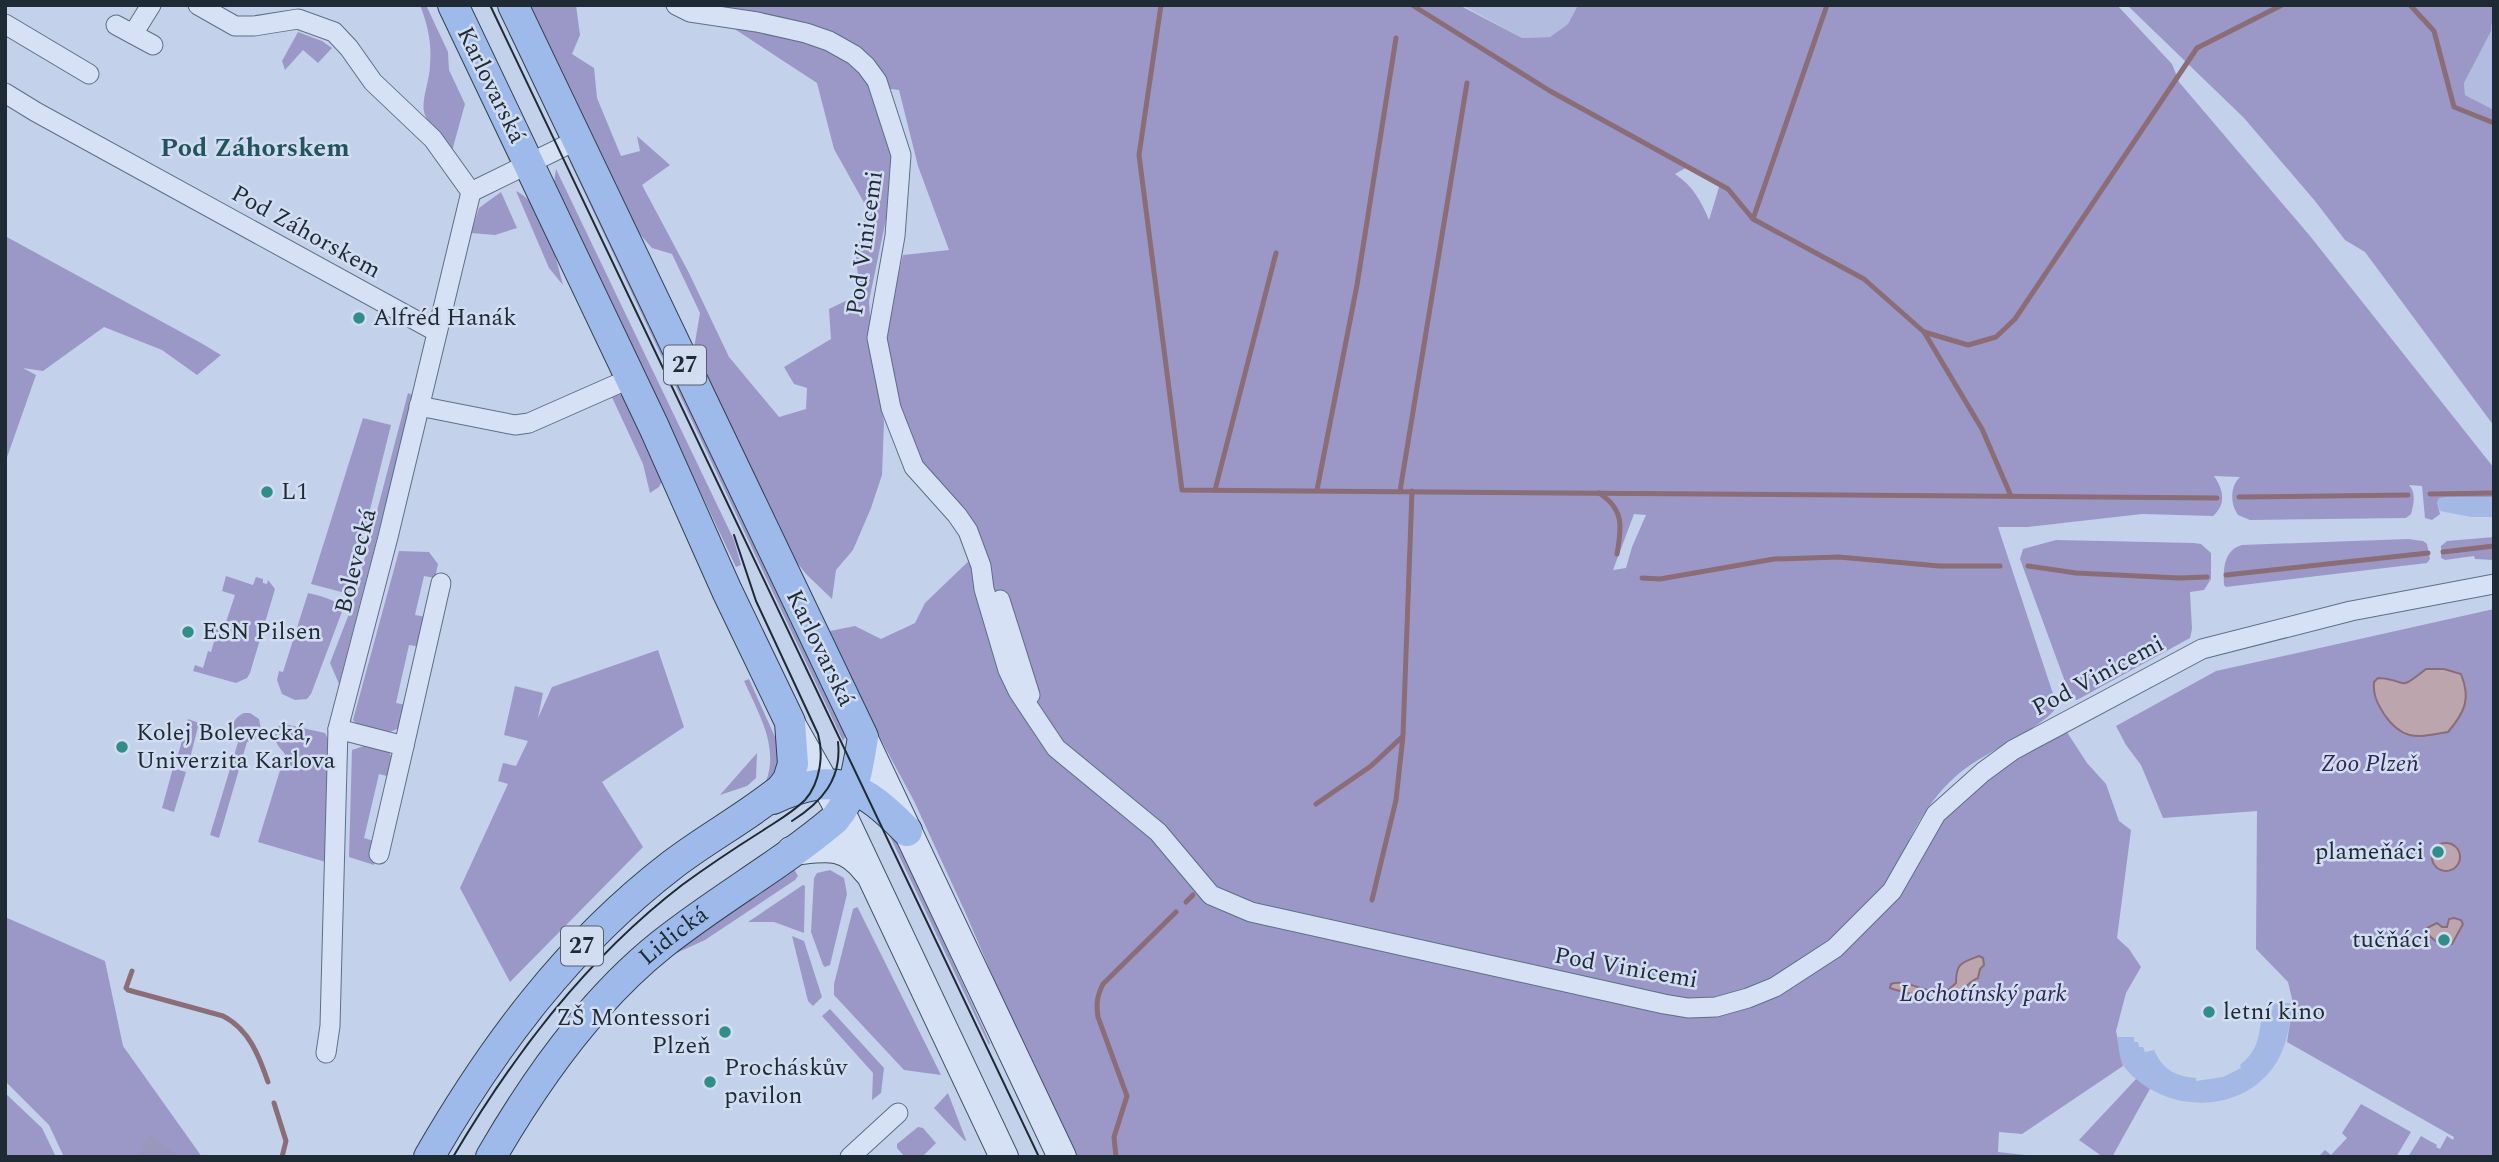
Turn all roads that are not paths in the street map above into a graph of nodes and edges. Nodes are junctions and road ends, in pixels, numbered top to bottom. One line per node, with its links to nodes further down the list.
1 (151, 5): 8 (street)
2 (198, 5): 6 (street)
3 (453, 5): 12 (main road, Karlovarská / 27)
4 (513, 5): 11 (main road, Karlovarská / 27)
5 (676, 5): 18 (street, Pod Vinicemi)
6 (298, 12): 13 (street)
7 (5, 24): 9 (street)
8 (153, 45)
9 (89, 74)
10 (5, 93): 14 (street, Pod Záhorskem)
11 (578, 140): 12 (street, Karlovarská); 21 (main road, Karlovarská / 27)
12 (529, 164): 13 (street); 15 (main road, Karlovarská / 27)
13 (471, 192): 14 (street, Bolevecká)
14 (437, 332): 16 (street, Bolevecká)
15 (631, 378): 16 (street); 19 (main road, Karlovarská / 27)
16 (419, 406): 20 (street, Bolevecká)
17 (441, 583): 22 (street)
18 (2494, 584)
19 (790, 722): 23 (main road, Karlovarská / 27); 25 (main road, Karlovarská)
20 (338, 729): 22 (street); 30 (street, Bolevecká)
21 (863, 737): 24 (main road); 26 (main road, Karlovarská)
22 (404, 746): 28 (street)
23 (819, 775): 24 (main road); 25 (main road)
24 (847, 800): 26 (main road); 27 (main road, Lidická / 27); 29 (main road)
25 (760, 805): 32 (main road, 27)
26 (907, 831): 36 (main road, Karlovarská)
27 (791, 851): 29 (main road); 33 (main road, Lidická / 27)
28 (379, 855)
29 (875, 882): 35 (main road)
30 (326, 1053)
31 (898, 1113): 34 (street)
32 (429, 1157)
33 (491, 1157)
34 (850, 1157)
35 (1004, 1157)
36 (1062, 1157)

